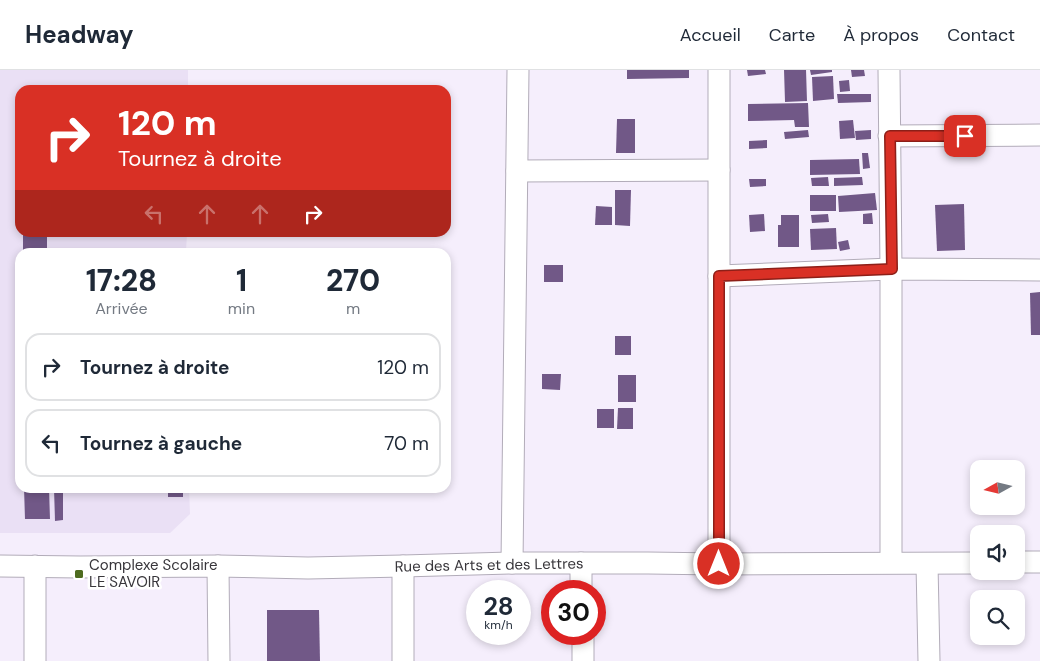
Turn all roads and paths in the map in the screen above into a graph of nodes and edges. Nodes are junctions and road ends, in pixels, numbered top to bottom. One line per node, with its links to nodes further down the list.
1 (518, 70): 7 (street)
2 (718, 70): 6 (street)
3 (888, 70): 4 (street)
4 (890, 136): 5 (street); 8 (street)
5 (1040, 136)
6 (719, 170): 7 (street); 10 (street)
7 (517, 171): 14 (street)
8 (892, 269): 9 (street); 10 (street); 11 (street)
9 (1040, 270)
10 (719, 276): 17 (street)
11 (891, 562): 17 (street, Rue des Arts et des Lettres); 18 (street, Rue des Arts et des Lettres)
12 (1025, 562): 13 (street)
13 (1040, 562)
14 (512, 563): 15 (street, Rue des Arts et des Lettres); 22 (street, Rue des Arts et des Lettres)
15 (581, 563): 17 (street, Rue des Arts et des Lettres); 23 (street)
16 (970, 563): 18 (street, Rue des Arts et des Lettres)
17 (719, 564)
18 (927, 564): 29 (street)
19 (0, 566): 20 (street, Rue des Arts et des Lettres)
20 (35, 566): 21 (street, Rue des Arts et des Lettres); 25 (street)
21 (218, 566): 22 (street, Rue des Arts et des Lettres); 26 (street)
22 (403, 566): 27 (street)
23 (582, 580)
24 (582, 645): 28 (street)
25 (35, 661)
26 (219, 661)
27 (403, 661)
28 (583, 661)
29 (929, 661)

